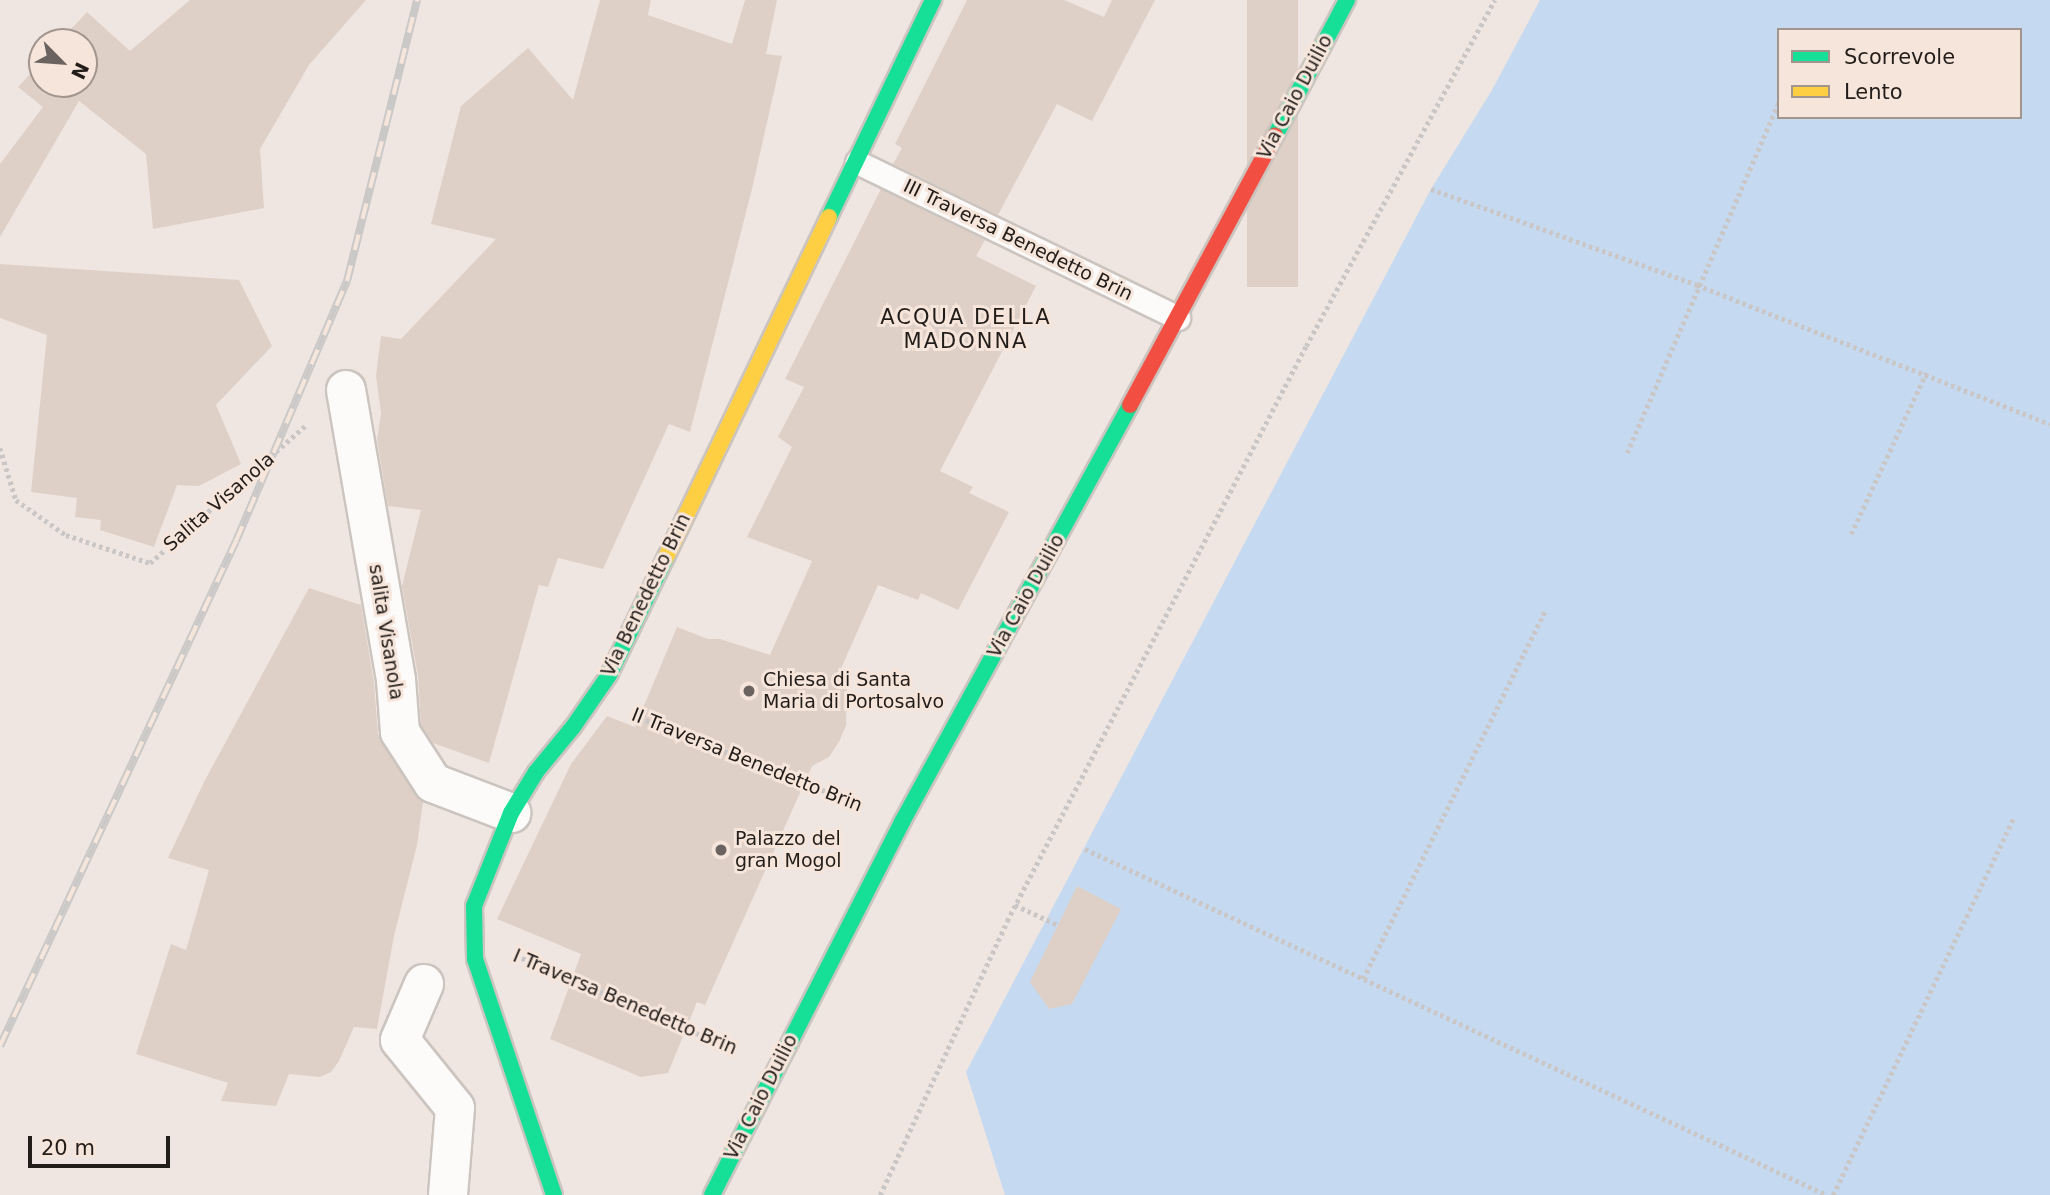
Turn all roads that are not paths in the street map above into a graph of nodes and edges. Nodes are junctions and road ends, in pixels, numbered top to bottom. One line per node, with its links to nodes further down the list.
1 (933, 0): 3 (street, Via Benedetto Brin)
2 (1339, 3): 4 (street, Via Caio Duilio)
3 (857, 162): 4 (lane, III Traversa Benedetto Brin); 6 (street, Via Benedetto Brin)
4 (1178, 318): 10 (street, Via Caio Duilio)
5 (346, 390): 6 (street, salita Visanola)
6 (511, 813): 9 (street, Via Benedetto Brin)
7 (424, 984): 8 (street)
8 (448, 1195)
9 (554, 1195)
10 (712, 1195)

